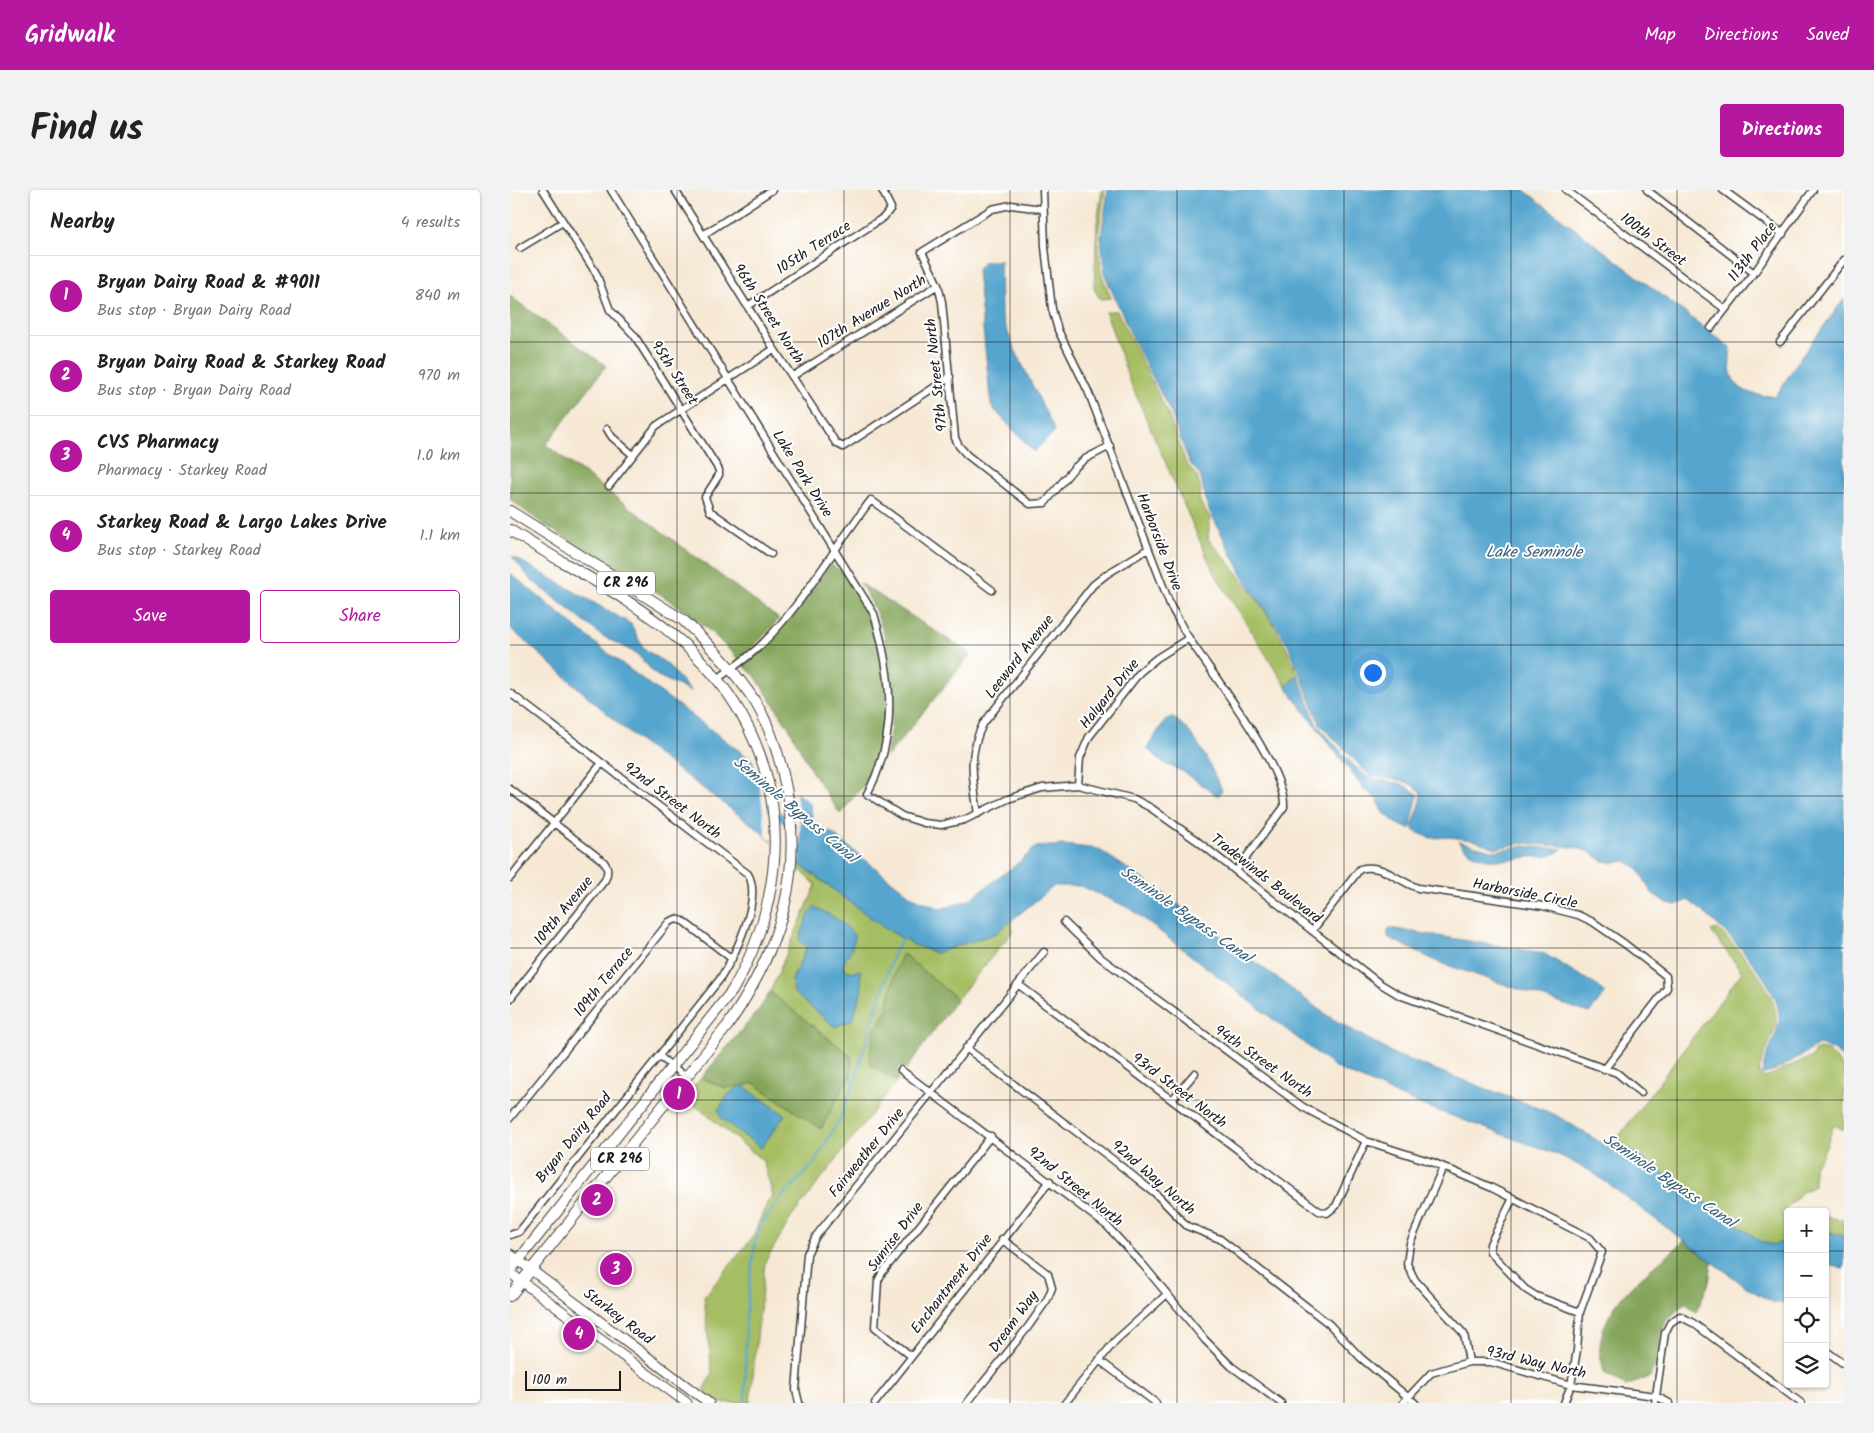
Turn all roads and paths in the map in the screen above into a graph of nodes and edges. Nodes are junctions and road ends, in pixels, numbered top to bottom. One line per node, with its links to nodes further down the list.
1 (543, 190): 13 (street, 95th Street)
2 (611, 190): 27 (street, Lake Park Drive)
3 (675, 190): 15 (street, 96th Street North)
4 (772, 190): 15 (street)
5 (882, 190): 20 (street, 105th Terrace)
6 (1043, 190): 12 (street, Harborside Drive)
7 (1566, 190): 11 (street, 100th Street)
8 (1647, 190): 18 (street)
9 (1723, 190): 14 (street)
10 (1809, 191): 14 (street, 113th Place)
11 (1575, 193): 21 (street, 100th Street)
12 (1042, 209): 19 (street, 97th Street North); 30 (street, Harborside Drive)
13 (562, 222): 16 (street); 28 (street, 95th Street)
14 (1782, 234): 18 (street, 113th Place)
15 (703, 235): 20 (street, 96th Street North)
16 (520, 248)
17 (1844, 261): 23 (street)
18 (1754, 273): 21 (street, 113th Place)
19 (938, 285): 25 (street, 107th Avenue North); 26 (street, 97th Street North)
20 (748, 306): 24 (street, 96th Street North)
21 (1725, 309): 22 (street, 113th Place)
22 (1711, 328)
23 (1780, 342)
24 (774, 349): 25 (street, 96th Street North); 27 (street)
25 (793, 376): 26 (street, 96th Street North)
26 (950, 377): 30 (street, 97th Street North)
27 (728, 380): 28 (street); 36 (street, Lake Park Drive)
28 (682, 408): 31 (street); 37 (street, 95th Street)
29 (608, 429): 31 (street)
30 (1110, 446): 35 (street, Harborside Drive)
31 (633, 455): 32 (street)
32 (609, 486)
33 (510, 511): 40 (main road, CR 296)
34 (510, 530): 41 (main road, CR 296)
35 (1148, 549): 39 (street, Harborside Drive); 47 (street, Leeward Avenue)
36 (835, 551): 38 (street); 40 (street); 46 (street, Lake Park Drive)
37 (771, 554)
38 (992, 590)
39 (1189, 638): 44 (street, Halyard Drive); 49 (street, Harborside Drive)
40 (730, 669): 41 (street); 63 (main road, CR 296)
41 (716, 680): 59 (main road, CR 296)
42 (510, 693): 43 (street, 92nd Street North)
43 (601, 764): 48 (street); 54 (street, 92nd Street North)
44 (1078, 785): 47 (street, Tradewinds Boulevard); 49 (street, Tradewinds Boulevard)
45 (510, 789): 48 (street)
46 (867, 794): 47 (street, Tradewinds Boulevard)
47 (978, 814)
48 (554, 823): 50 (street); 56 (street, 109th Avenue)
49 (1236, 871): 52 (street, Tradewinds Boulevard)
50 (510, 878)
51 (1064, 922): 69 (street, 94th Street North)
52 (1312, 931): 61 (street, Tradewinds Boulevard); 61 (street, Harborside Circle)
53 (1044, 952): 55 (street, Fairweather Drive)
54 (732, 959): 58 (street, Bryan Dairy Road); 67 (street, 109th Terrace)
55 (1019, 985): 57 (street, Fairweather Drive); 66 (street, 93rd Street North)
56 (510, 999)
57 (966, 1048): 64 (street, Fairweather Drive); 90 (street, 92nd Way North)
58 (659, 1056): 59 (street); 73 (street, Bryan Dairy Road)
59 (673, 1066): 63 (street); 76 (main road, CR 296)
60 (902, 1070): 64 (street, 92nd Street North)
61 (1604, 1070): 65 (street, Tradewinds Boulevard)
62 (1195, 1073): 66 (street)
63 (686, 1077): 77 (main road, CR 296)
64 (932, 1093): 68 (street, 92nd Street North); 93 (street, Fairweather Drive)
65 (1641, 1093)
66 (1172, 1100): 69 (street, 93rd Street North)
67 (510, 1118)
68 (991, 1136): 71 (street, 92nd Street North); 84 (street, Sunrise Drive)
69 (1366, 1141): 70 (street, 94th Street North)
70 (1443, 1167): 72 (street, 94th Street North); 86 (street)
71 (1050, 1181): 74 (street, Enchantment Drive); 80 (street, 92nd Street North)
72 (1513, 1198): 82 (street, 94th Street North); 82 (street)
73 (510, 1235)
74 (1002, 1239): 84 (street, Enchantment Drive); 95 (street, Dream Way)
75 (510, 1254): 76 (main road, Starkey Road)
76 (519, 1260): 77 (main road, Starkey Road); 78 (main road, CR 296)
77 (532, 1270): 79 (main road, CR 296); 92 (main road, Starkey Road)
78 (510, 1272): 79 (main road, Starkey Road)
79 (523, 1281): 81 (main road, CR 296); 91 (main road, Starkey Road)
80 (1166, 1295): 85 (street); 98 (street, 92nd Street North)
81 (510, 1296)
82 (1580, 1312): 88 (street)
83 (1829, 1353): 87 (street)
84 (911, 1356): 94 (street, Enchantment Drive)
85 (1099, 1360): 96 (street); 97 (street)
86 (1469, 1362): 88 (street, 93rd Way North); 90 (street, 93rd Way North)
87 (1844, 1364)
88 (1571, 1385): 89 (street, 93rd Way North); 100 (street)
89 (1656, 1396): 101 (street); 102 (street, 93rd Way North); 103 (street)
90 (1405, 1400): 99 (street, 92nd Way North)
91 (687, 1403)
92 (709, 1403)
93 (799, 1403)
94 (875, 1403)
95 (967, 1403)
96 (1065, 1403)
97 (1156, 1403)
98 (1281, 1403)
99 (1415, 1403)
100 (1564, 1403)
101 (1655, 1403)
102 (1669, 1403)
103 (1802, 1403)

